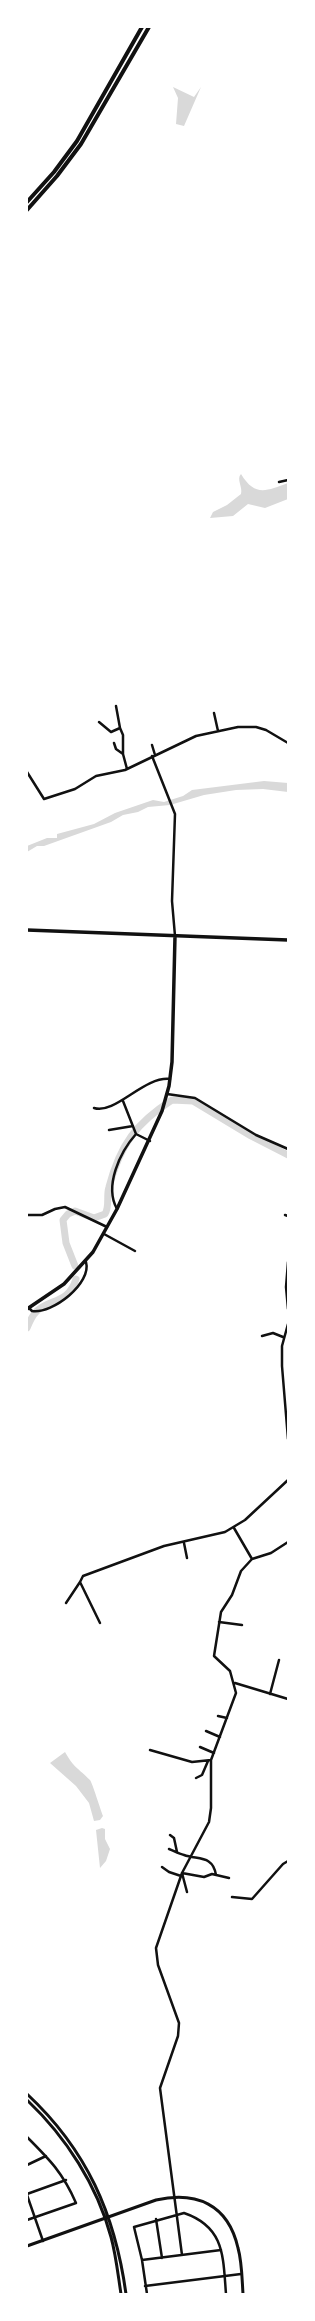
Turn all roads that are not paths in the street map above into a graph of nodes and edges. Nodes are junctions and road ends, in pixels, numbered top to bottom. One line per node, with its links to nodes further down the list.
1 (142, 27): 3 (highway)
2 (149, 27): 4 (highway)
3 (27, 202)
4 (27, 210)
5 (288, 480): 6 (street)
6 (279, 482)
7 (116, 706): 10 (street)
8 (214, 713): 11 (street)
9 (99, 722): 10 (street)
10 (120, 728): 15 (street)
11 (218, 731): 12 (street); 16 (street)
12 (288, 742)
13 (114, 743): 15 (street)
14 (152, 745): 16 (street)
15 (123, 754): 17 (street)
16 (153, 756): 17 (street); 20 (street)
17 (127, 769): 18 (street)
18 (27, 772)
19 (27, 930): 20 (main road)
20 (175, 936): 21 (main road); 22 (main road)
21 (288, 940)
22 (170, 1079): 23 (main road); 24 (street)
23 (167, 1094): 28 (main road); 29 (street)
24 (123, 1101): 25 (street); 27 (street)
25 (94, 1108)
26 (109, 1130): 27 (street)
27 (135, 1130): 28 (street); 30 (street)
28 (150, 1141): 30 (main road)
29 (288, 1149)
30 (117, 1209): 32 (main road)
31 (27, 1215): 32 (street)
32 (108, 1227): 33 (main road)
33 (104, 1234): 34 (street); 35 (main road)
34 (135, 1251)
35 (86, 1262): 37 (main road); 37 (street)
36 (288, 1262): 38 (street)
37 (28, 1309)
38 (288, 1309)
39 (288, 1324): 40 (street)
40 (288, 1328): 42 (street)
41 (262, 1336): 42 (street)
42 (283, 1337): 43 (street)
43 (287, 1429): 44 (street)
44 (288, 1439)
45 (288, 1480): 46 (street)
46 (234, 1528): 48 (street); 50 (street)
47 (288, 1542): 50 (street)
48 (184, 1543): 49 (street); 51 (street)
49 (187, 1558)
50 (252, 1559): 53 (street)
51 (80, 1582): 52 (street); 54 (street)
52 (66, 1603)
53 (219, 1622): 55 (street); 57 (street)
54 (100, 1623)
55 (242, 1626)
56 (279, 1660): 58 (street)
57 (234, 1683): 58 (street); 61 (street)
58 (270, 1694): 59 (street)
59 (288, 1699)
60 (218, 1716): 61 (street)
61 (227, 1718): 63 (street)
62 (206, 1731): 63 (street)
63 (220, 1737): 66 (street)
64 (200, 1747): 66 (street)
65 (150, 1750): 67 (street)
66 (214, 1753): 67 (street)
67 (209, 1761): 68 (street); 72 (street)
68 (196, 1778)
69 (170, 1835): 71 (street)
70 (169, 1849): 71 (street)
71 (178, 1853): 72 (street)
72 (190, 1857): 75 (street); 76 (street)
73 (288, 1861): 79 (street)
74 (162, 1867): 75 (street)
75 (181, 1874): 76 (street); 78 (street); 87 (street)
76 (216, 1875): 77 (street)
77 (229, 1878)
78 (187, 1892)
79 (232, 1898)
80 (27, 2094): 90 (street)
81 (27, 2100): 91 (street)
82 (27, 2137): 83 (street)
83 (46, 2156): 84 (street); 85 (street)
84 (27, 2166)
85 (66, 2180): 86 (street); 89 (street)
86 (27, 2194): 89 (street)
87 (174, 2196): 88 (street); 90 (street); 100 (street)
88 (177, 2214): 92 (street); 96 (street); 97 (street)
89 (34, 2217): 93 (street); 94 (street)
90 (109, 2217): 91 (street); 104 (street)
91 (104, 2219): 94 (street); 103 (street)
92 (156, 2219): 98 (street); 99 (street)
93 (27, 2220)
94 (43, 2241): 95 (street)
95 (27, 2246)
96 (221, 2250): 97 (street); 101 (street)
97 (182, 2255): 98 (street)
98 (162, 2258): 99 (street)
99 (142, 2260): 102 (street)
100 (241, 2274): 101 (street); 107 (street)
101 (225, 2276): 102 (street); 106 (street)
102 (145, 2286): 105 (street)
103 (121, 2294)
104 (126, 2294)
105 (146, 2294)
106 (226, 2294)
107 (244, 2294)

